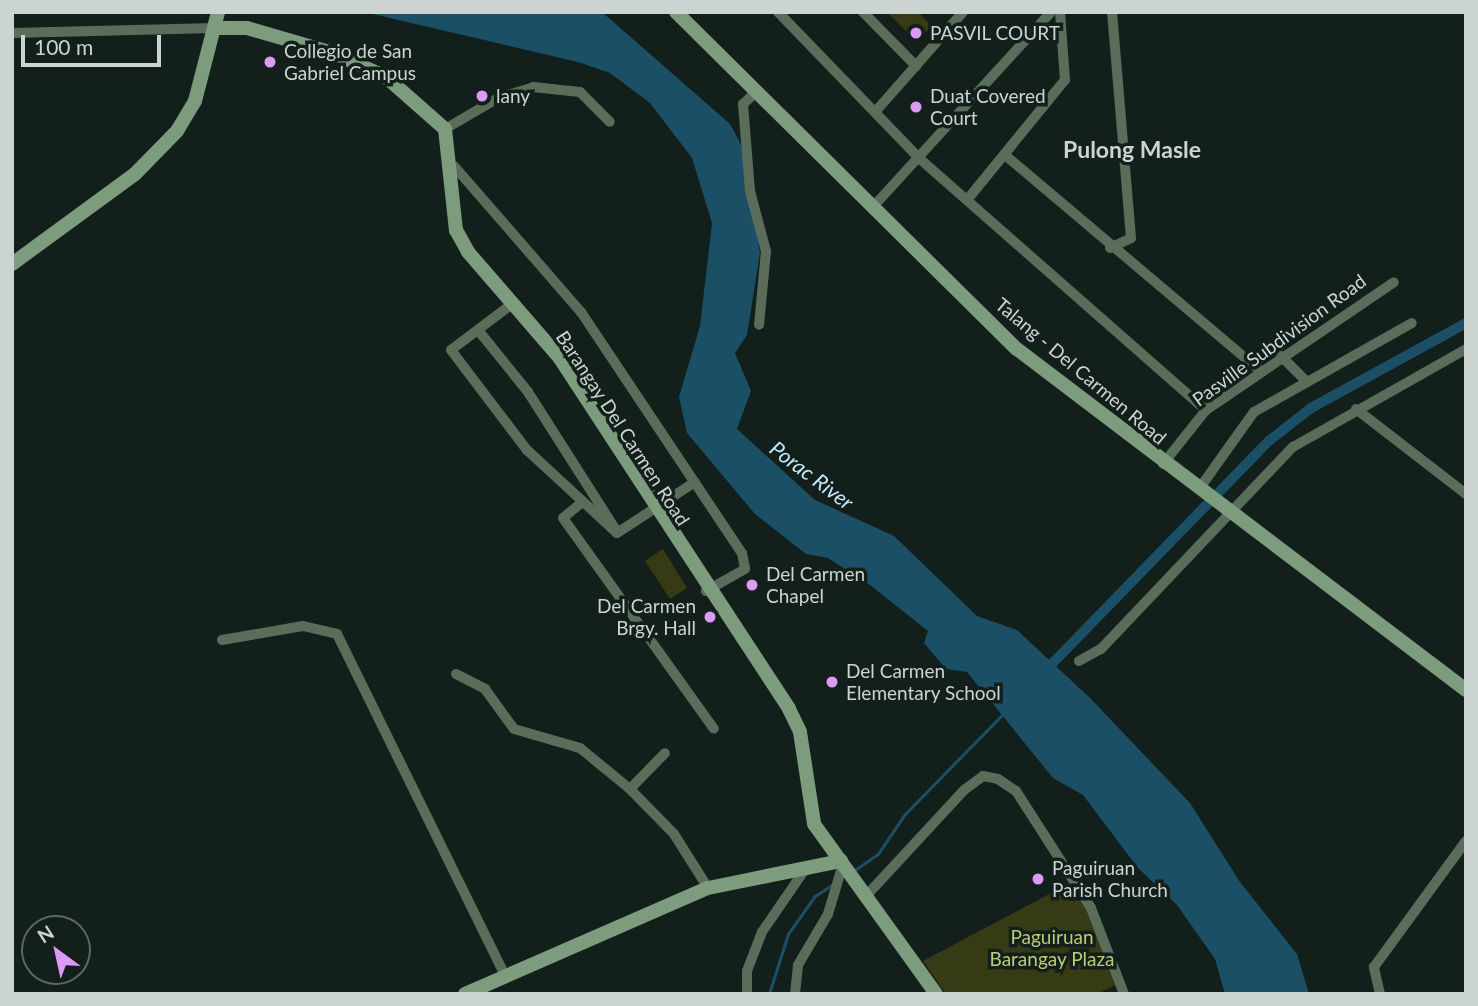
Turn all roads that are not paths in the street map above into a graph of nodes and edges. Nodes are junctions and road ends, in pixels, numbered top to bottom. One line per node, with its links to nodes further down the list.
1 (218, 12): 9 (street)
2 (677, 12): 12 (street, Talang - Del Carmen Road)
3 (778, 12): 13 (street)
4 (863, 12): 11 (street)
5 (964, 12): 11 (street)
6 (1051, 12): 17 (street)
7 (1060, 12): 16 (street)
8 (1112, 12): 21 (street)
9 (216, 28): 10 (street); 15 (street); 22 (street)
10 (12, 33)
11 (916, 66): 13 (street)
12 (756, 92): 20 (street, Talang - Del Carmen Road); 26 (street)
13 (876, 111): 17 (street)
14 (610, 122): 15 (street)
15 (445, 129): 18 (street, Barangay Del Carmen Road)
16 (1005, 155): 19 (street); 21 (street)
17 (920, 159): 19 (street); 20 (street)
18 (454, 166): 24 (street, Barangay Del Carmen Road); 35 (street)
19 (967, 200): 33 (street)
20 (872, 208): 34 (street, Talang - Del Carmen Road)
21 (1110, 248): 30 (street)
22 (12, 264)
23 (1394, 282): 29 (street, Pasville Subdivision Road)
24 (512, 304): 27 (street); 40 (street, Barangay Del Carmen Road)
25 (1412, 323): 31 (street)
26 (758, 325)
27 (478, 330): 38 (street); 41 (street)
28 (1466, 349): 32 (street)
29 (1281, 356): 30 (street, Pasville Subdivision Road); 31 (street)
30 (1261, 371): 33 (street, Pasville Subdivision Road)
31 (1306, 381): 36 (street)
32 (1356, 409): 37 (street); 39 (street)
33 (1206, 410): 34 (street, Pasville Subdivision Road)
34 (1163, 464): 36 (street, Talang - Del Carmen Road)
35 (695, 482): 40 (street); 42 (street)
36 (1203, 492): 39 (street, Talang - Del Carmen Road)
37 (1466, 494)
38 (581, 503): 41 (street); 47 (street)
39 (1225, 508): 44 (street); 46 (street, Talang - Del Carmen Road)
40 (654, 509): 41 (street); 42 (street, Barangay Del Carmen Road)
41 (617, 533)
42 (706, 592): 51 (street, Barangay Del Carmen Road)
43 (222, 640): 55 (street)
44 (1079, 661)
45 (456, 674): 49 (street)
46 (1466, 690)
47 (714, 729)
48 (665, 753): 49 (street)
49 (630, 789): 53 (street)
50 (1466, 841): 61 (street)
51 (843, 867): 52 (street); 54 (street, Barangay Del Carmen Road); 58 (street)
52 (804, 871): 53 (street); 57 (street)
53 (708, 888): 55 (street)
54 (862, 890): 59 (street, Barangay Del Carmen Road); 60 (street)
55 (505, 976): 56 (street)
56 (465, 994)
57 (747, 994)
58 (795, 994)
59 (936, 994)
60 (1124, 994)
61 (1380, 994)

